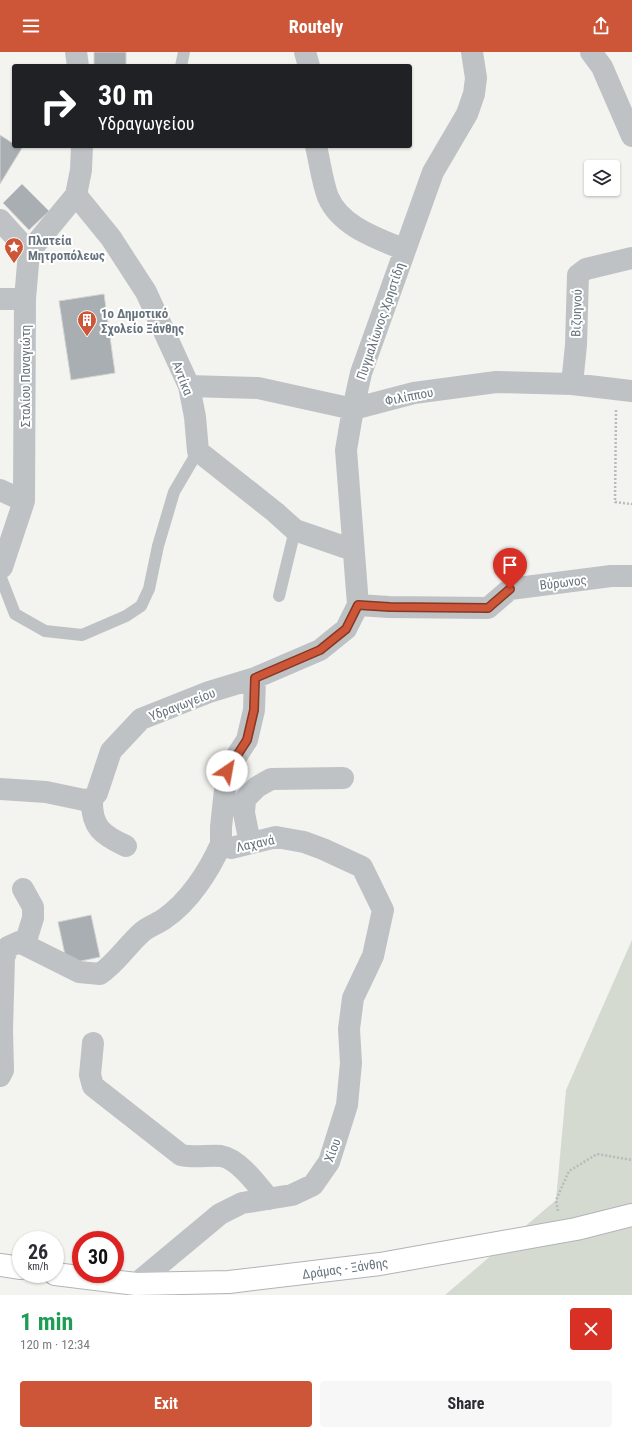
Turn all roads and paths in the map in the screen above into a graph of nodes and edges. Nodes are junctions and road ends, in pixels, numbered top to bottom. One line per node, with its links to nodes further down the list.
1 (76, 52): 6 (street)
2 (184, 52): 7 (lane)
3 (305, 52): 8 (street)
4 (472, 52): 14 (street, Πυγμαλίωνος Χρηστίδη)
5 (591, 52): 9 (street)
6 (78, 64)
7 (181, 64)
8 (308, 64)
9 (632, 136)
10 (82, 148): 12 (street)
11 (316, 148): 14 (street)
12 (76, 195): 15 (street); 20 (street, Αντίκα)
13 (0, 220): 15 (street)
14 (405, 250): 22 (street, Πυγμαλίωνος Χρηστίδη)
15 (29, 252): 17 (street, Σταλίου Παναγιώτη)
16 (632, 258): 19 (street, Βιζυηνού)
17 (25, 299): 18 (street); 25 (street, Σταλίου Παναγιώτη)
18 (0, 300)
19 (572, 384): 21 (street, Φιλίππου); 22 (street, Φιλίππου)
20 (189, 386): 22 (street, Φιλίππου); 23 (street, Αντίκα)
21 (624, 390): 26 (path)
22 (353, 409): 28 (street, Πυγμαλίωνος Χρηστίδη)
23 (198, 451): 27 (street); 29 (lane)
24 (0, 490): 25 (street)
25 (24, 501): 29 (street, Σταλίου Παναγιώτη)
26 (632, 504)
27 (295, 530): 28 (street); 31 (lane)
28 (353, 550): 32 (street, Πυγμαλίωνος Χρηστίδη)
29 (1, 567)
30 (632, 576): 32 (street, Βύρωνος)
31 (279, 596)
32 (358, 605): 33 (street, Υδραγωγείου)
33 (255, 678): 36 (street, Υδραγωγείου); 38 (street, Λαχανά)
34 (343, 778): 37 (street)
35 (0, 789): 36 (street)
36 (92, 799): 39 (street)
37 (250, 843): 38 (street, Λαχανά); 41 (street, Λαχανά)
38 (221, 844): 42 (street)
39 (126, 846)
40 (23, 889): 42 (street)
41 (383, 910): 46 (street, Χίου)
42 (25, 944): 44 (street)
43 (93, 1043): 46 (street)
44 (0, 1076)
45 (632, 1160): 48 (path)
46 (269, 1199): 52 (street, Χίου)
47 (632, 1215): 48 (main road, Δράμας - Ξάνθης)
48 (562, 1231): 52 (main road, Δράμας - Ξάνθης)
49 (0, 1265): 50 (main road)
50 (12, 1267)
51 (64, 1276): 52 (main road, Δράμας - Ξάνθης)
52 (134, 1290)

